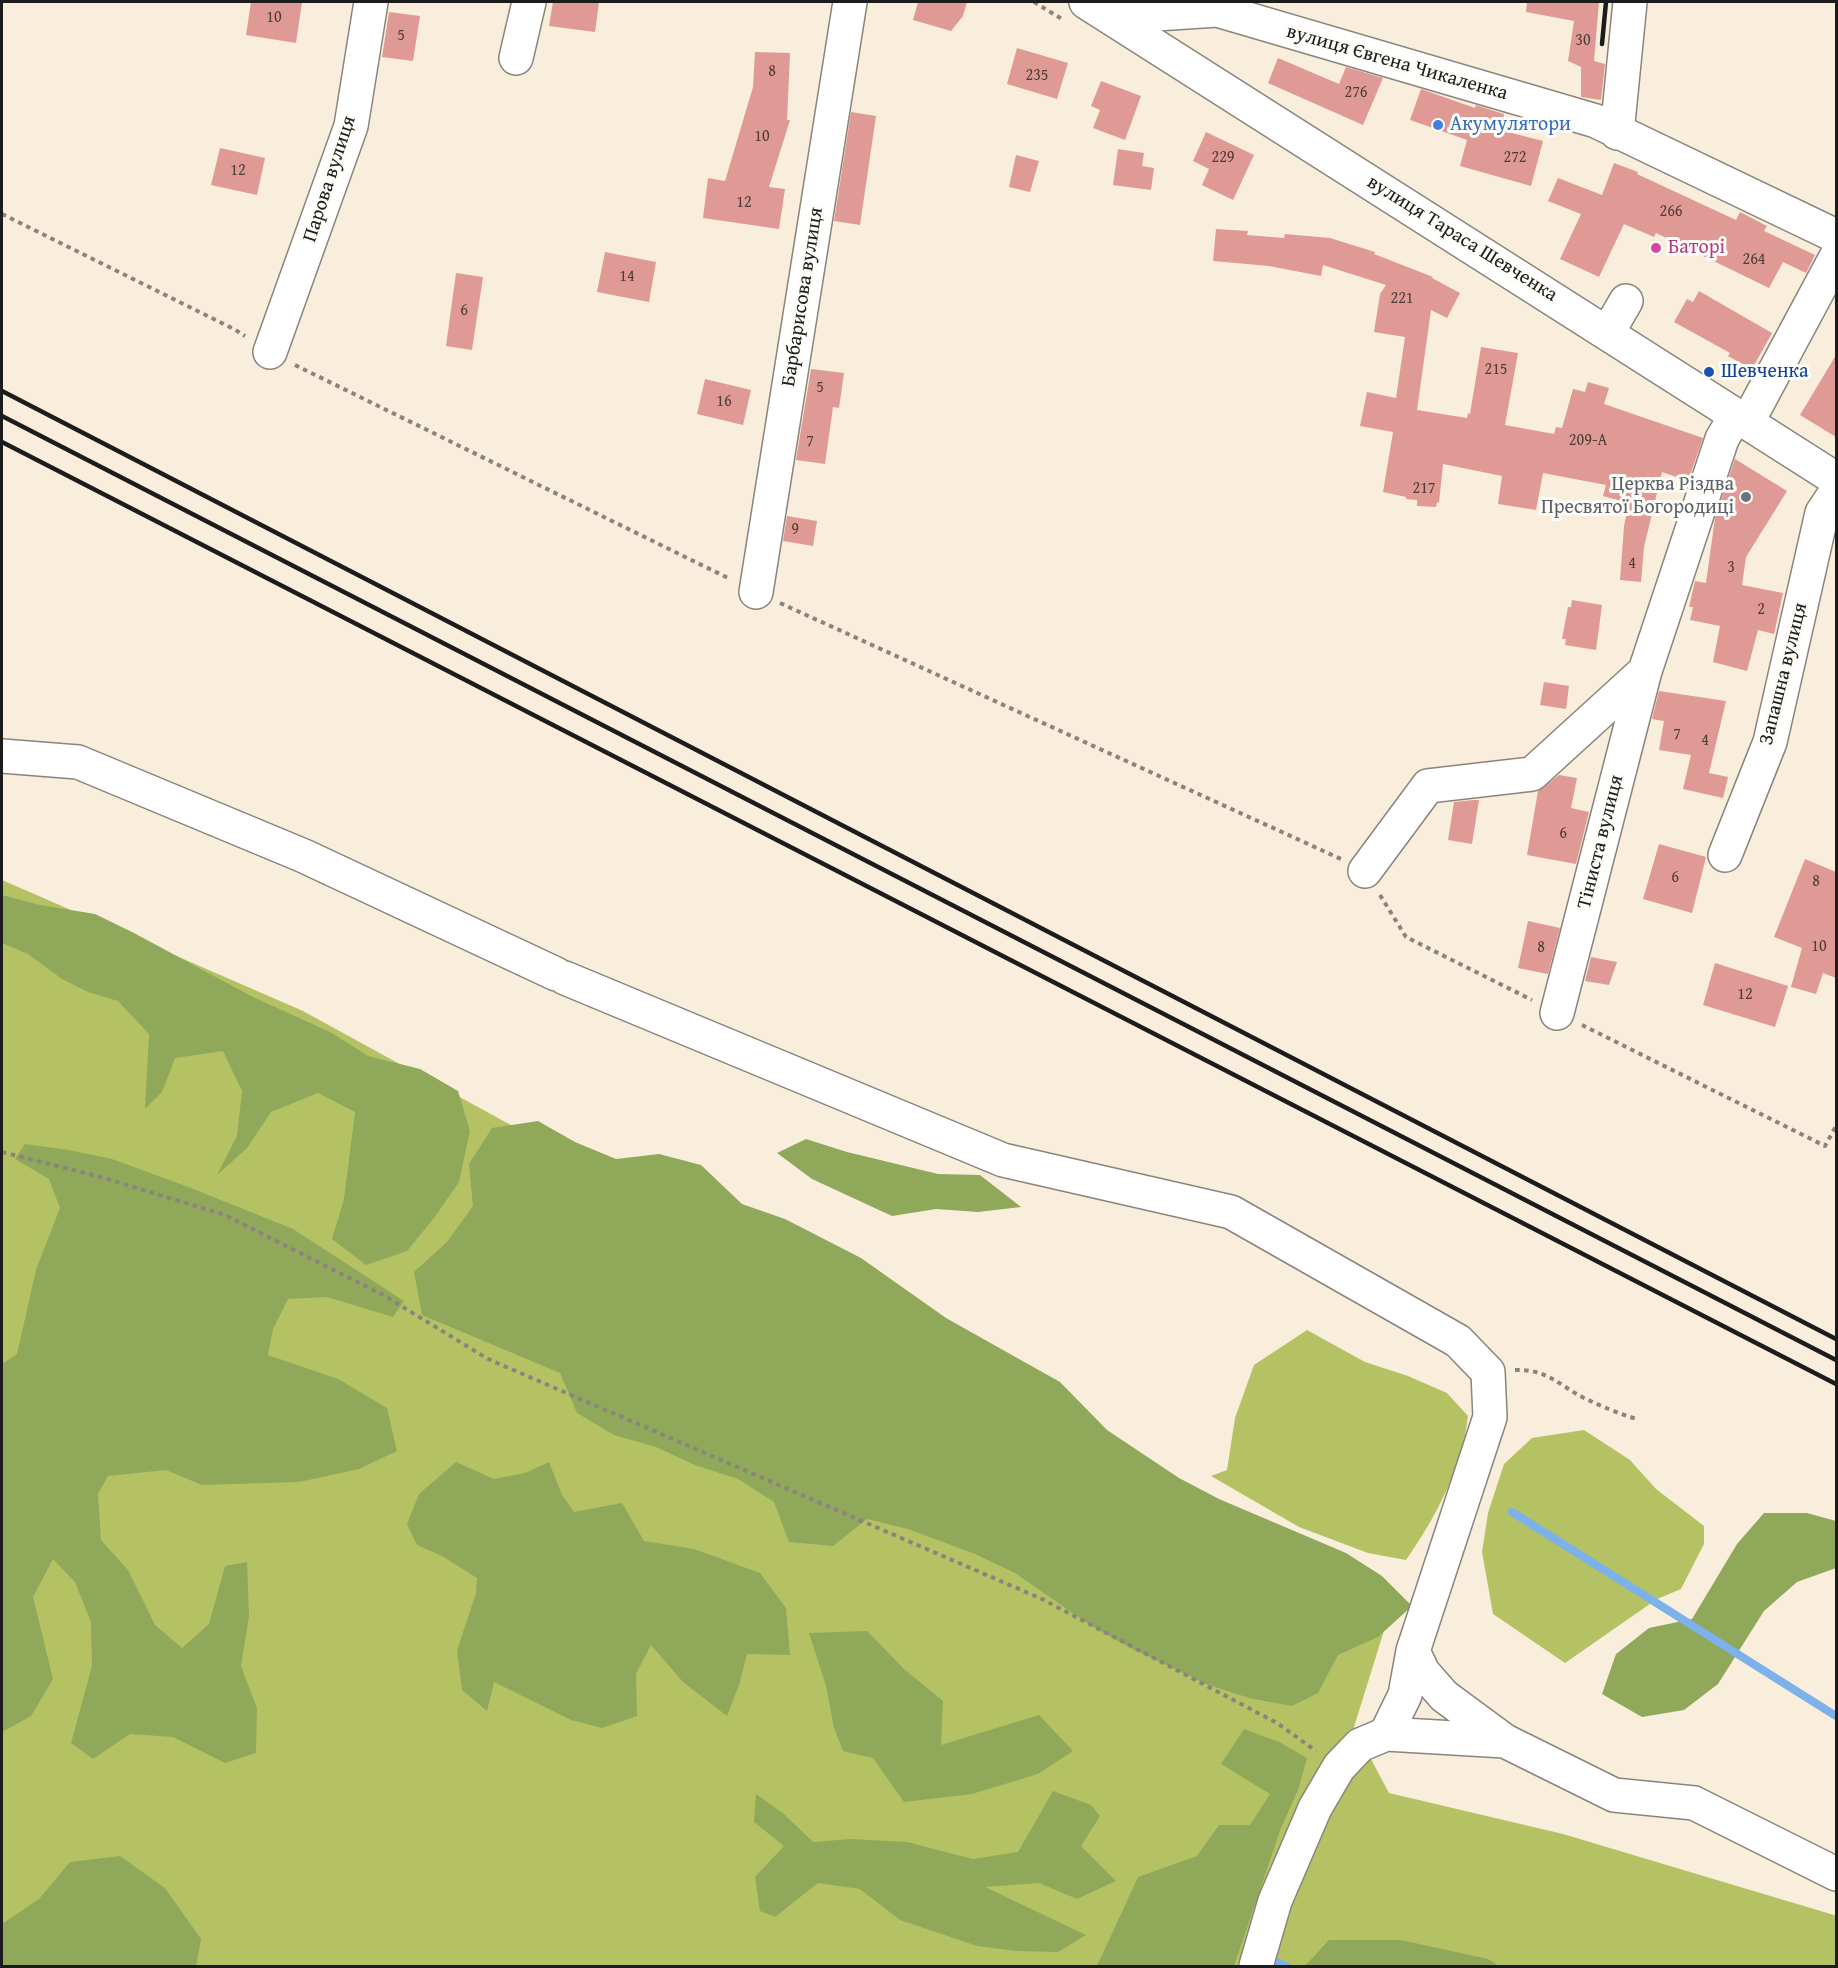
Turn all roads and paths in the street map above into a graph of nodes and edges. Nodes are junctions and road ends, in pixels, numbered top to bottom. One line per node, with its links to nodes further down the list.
1 (371, 2): 13 (street, Парова вулиця)
2 (529, 2): 6 (street)
3 (850, 2): 17 (street, Барбарисова вулиця)
4 (1630, 2): 7 (street)
5 (1099, 10): 7 (street, вулиця Євгена Чикаленка); 12 (street, вулиця Тараса Шевченка)
6 (516, 58)
7 (1617, 133): 9 (street, вулиця Євгена Чикаленка)
8 (2, 214): 13 (path)
9 (1836, 236)
10 (1836, 257): 14 (street)
11 (1626, 301): 12 (street)
12 (1608, 332): 14 (street, вулиця Тараса Шевченка)
13 (270, 352): 17 (path)
14 (1742, 418): 15 (street, вулиця Тараса Шевченка); 18 (street, Тіниста вулиця)
15 (1836, 479)
16 (1836, 492): 20 (street, Запашна вулиця)
17 (756, 592): 21 (path)
18 (1645, 671): 21 (street, Тіниста вулиця); 22 (street, Тіниста вулиця)
19 (2, 756): 25 (street)
20 (1725, 855)
21 (1365, 871): 22 (path)
22 (1557, 1013): 23 (path)
23 (1836, 1126)
24 (2, 1152): 30 (path)
25 (1488, 1372): 26 (path); 27 (street)
26 (1637, 1419)
27 (1413, 1651): 28 (street); 29 (street)
28 (1386, 1734): 29 (street); 30 (street)
29 (1505, 1741): 31 (street)
30 (1339, 1767): 32 (street)
31 (1836, 1874)
32 (1256, 1966)

